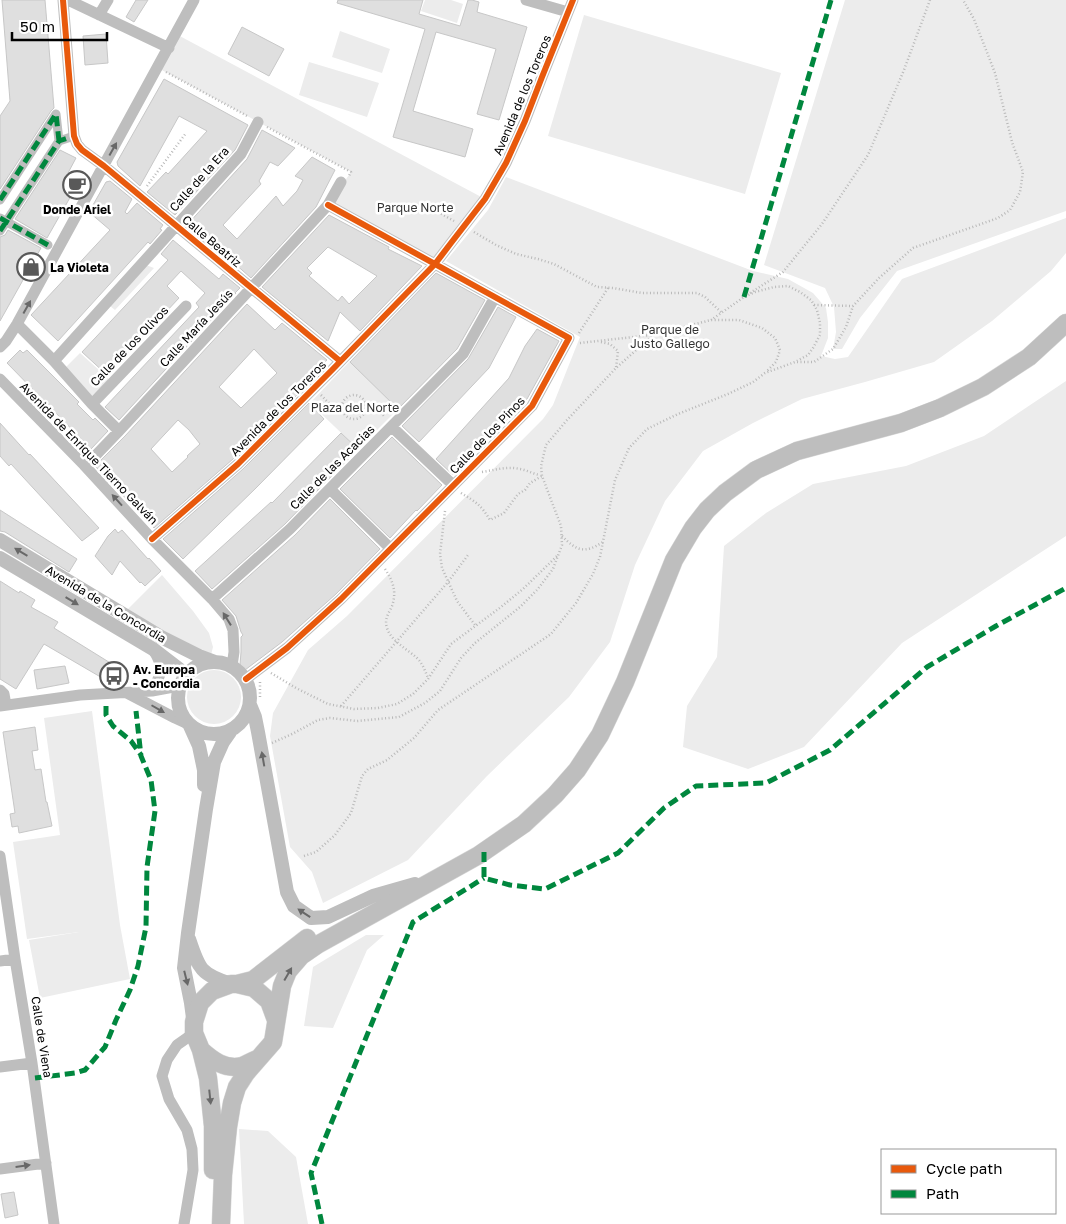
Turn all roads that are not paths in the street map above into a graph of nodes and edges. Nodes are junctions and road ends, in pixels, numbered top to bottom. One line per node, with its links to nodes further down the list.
1 (62, 0): 11 (street)
2 (68, 0): 8 (street)
3 (108, 0): 8 (street)
4 (194, 0): 9 (street)
5 (526, 0): 7 (street)
6 (573, 0): 7 (street, Avenida de los Toreros)
7 (568, 12): 21 (street, Avenida de los Toreros)
8 (99, 15): 9 (street)
9 (169, 48): 13 (street, one-way to 9)
10 (258, 122): 18 (street, Calle de la Era)
11 (74, 136): 12 (street); 13 (street, Calle Beatriz)
12 (59, 141): 15 (street); 17 (street)
13 (104, 166): 18 (street, Calle Beatriz); 26 (street, one-way to 13)
14 (341, 182): 16 (street, Calle María Jesús)
15 (0, 200)
16 (328, 205): 21 (street, Calle de los Pinos); 22 (street, Calle María Jesús)
17 (3, 220): 19 (street); 20 (street)
18 (176, 226): 22 (street, Calle Beatriz); 28 (street, Calle de la Era)
19 (0, 231)
20 (48, 244)
21 (434, 264): 23 (street, Calle de los Pinos); 29 (street, Avenida de los Toreros)
22 (251, 289): 29 (street, Calle Beatriz); 32 (street, Calle María Jesús)
23 (495, 297): 33 (street, Calle de las Acacias); 35 (street, Calle de los Pinos)
24 (186, 306): 31 (street, Calle de los Olivos)
25 (1066, 323): 55 (main road)
26 (17, 324): 27 (street); 28 (street, Calle de los Olivos)
27 (0, 347)
28 (54, 361): 31 (street, Calle de los Olivos)
29 (340, 361): 37 (street, Avenida de los Toreros)
30 (0, 379): 34 (street, Avenida de Enrique Tierno Galván)
31 (92, 404): 32 (street, Calle de los Olivos)
32 (119, 430): 34 (street, Calle María Jesús)
33 (388, 430): 35 (street); 36 (street, Calle de las Acacias)
34 (84, 465): 37 (street, Avenida de Enrique Tierno Galván, one-way to 34)
35 (456, 488): 39 (street, Calle de los Pinos)
36 (330, 489): 39 (street); 41 (street, Calle de las Acacias)
37 (152, 539): 41 (street, Avenida de Enrique Tierno Galván)
38 (0, 540): 43 (street, Avenida de la Concordia, one-way to 38)
39 (390, 548): 45 (street, Calle de los Pinos)
40 (0, 558): 42 (street, Avenida de la Concordia, one-way to 42)
41 (212, 599): 44 (street, Avenida de Enrique Tierno Galván, one-way to 41)
42 (153, 649): 46 (street, Avenida de la Concordia); 48 (street, Avenida de la Concordia)
43 (215, 662): 44 (street); 46 (street)
44 (232, 666): 45 (street)
45 (246, 679): 50 (street)
46 (183, 681): 48 (street); 52 (street)
47 (0, 690): 51 (street)
48 (152, 691): 49 (street)
49 (127, 693): 51 (street); 52 (street, one-way to 52)
50 (250, 705): 53 (street); 57 (street, one-way to 50)
51 (3, 706)
52 (189, 725): 53 (street); 54 (street)
53 (230, 732): 54 (street)
54 (206, 809): 58 (street)
55 (479, 855): 57 (main road); 62 (main road, one-way to 55)
56 (0, 856): 59 (street, Calle de Viena)
57 (414, 884): 61 (main road)
58 (188, 933): 61 (street); 63 (street, one-way to 63)
59 (15, 959): 60 (street); 66 (street, Calle de Viena)
60 (0, 961)
61 (234, 984): 62 (main road); 63 (main road)
62 (276, 1020): 65 (main road)
63 (194, 1027): 64 (main road); 71 (street)
64 (201, 1050): 65 (main road); 72 (main road, one-way to 72)
65 (260, 1058): 73 (main road)
66 (32, 1063): 67 (street); 68 (street, Calle de Viena)
67 (0, 1067)
68 (46, 1162): 69 (street, one-way to 68); 70 (street, Calle de Viena)
69 (0, 1169)
70 (54, 1224)
71 (184, 1224)
72 (215, 1224)
73 (221, 1224)

